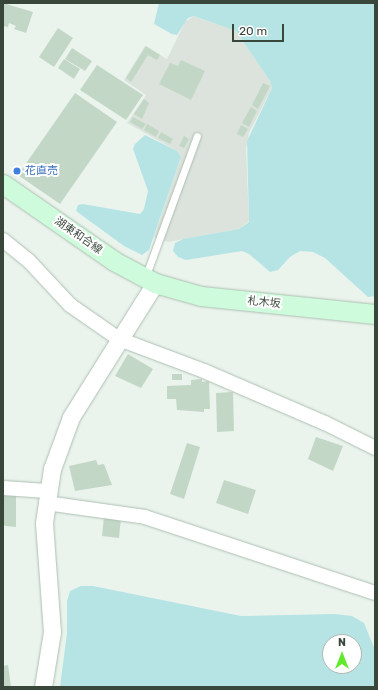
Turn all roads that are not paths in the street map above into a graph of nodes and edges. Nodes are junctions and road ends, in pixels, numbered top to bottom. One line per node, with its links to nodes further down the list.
1 (197, 136): 4 (lane)
2 (3, 184): 4 (main road, 湖東和合線)
3 (3, 240): 6 (street)
4 (150, 280): 5 (main road, 札木坂); 6 (street)
5 (375, 314)
6 (119, 339): 7 (street); 9 (street)
7 (375, 448)
8 (3, 488): 9 (street)
9 (47, 497): 10 (street); 11 (street)
10 (375, 592)
11 (43, 687)

